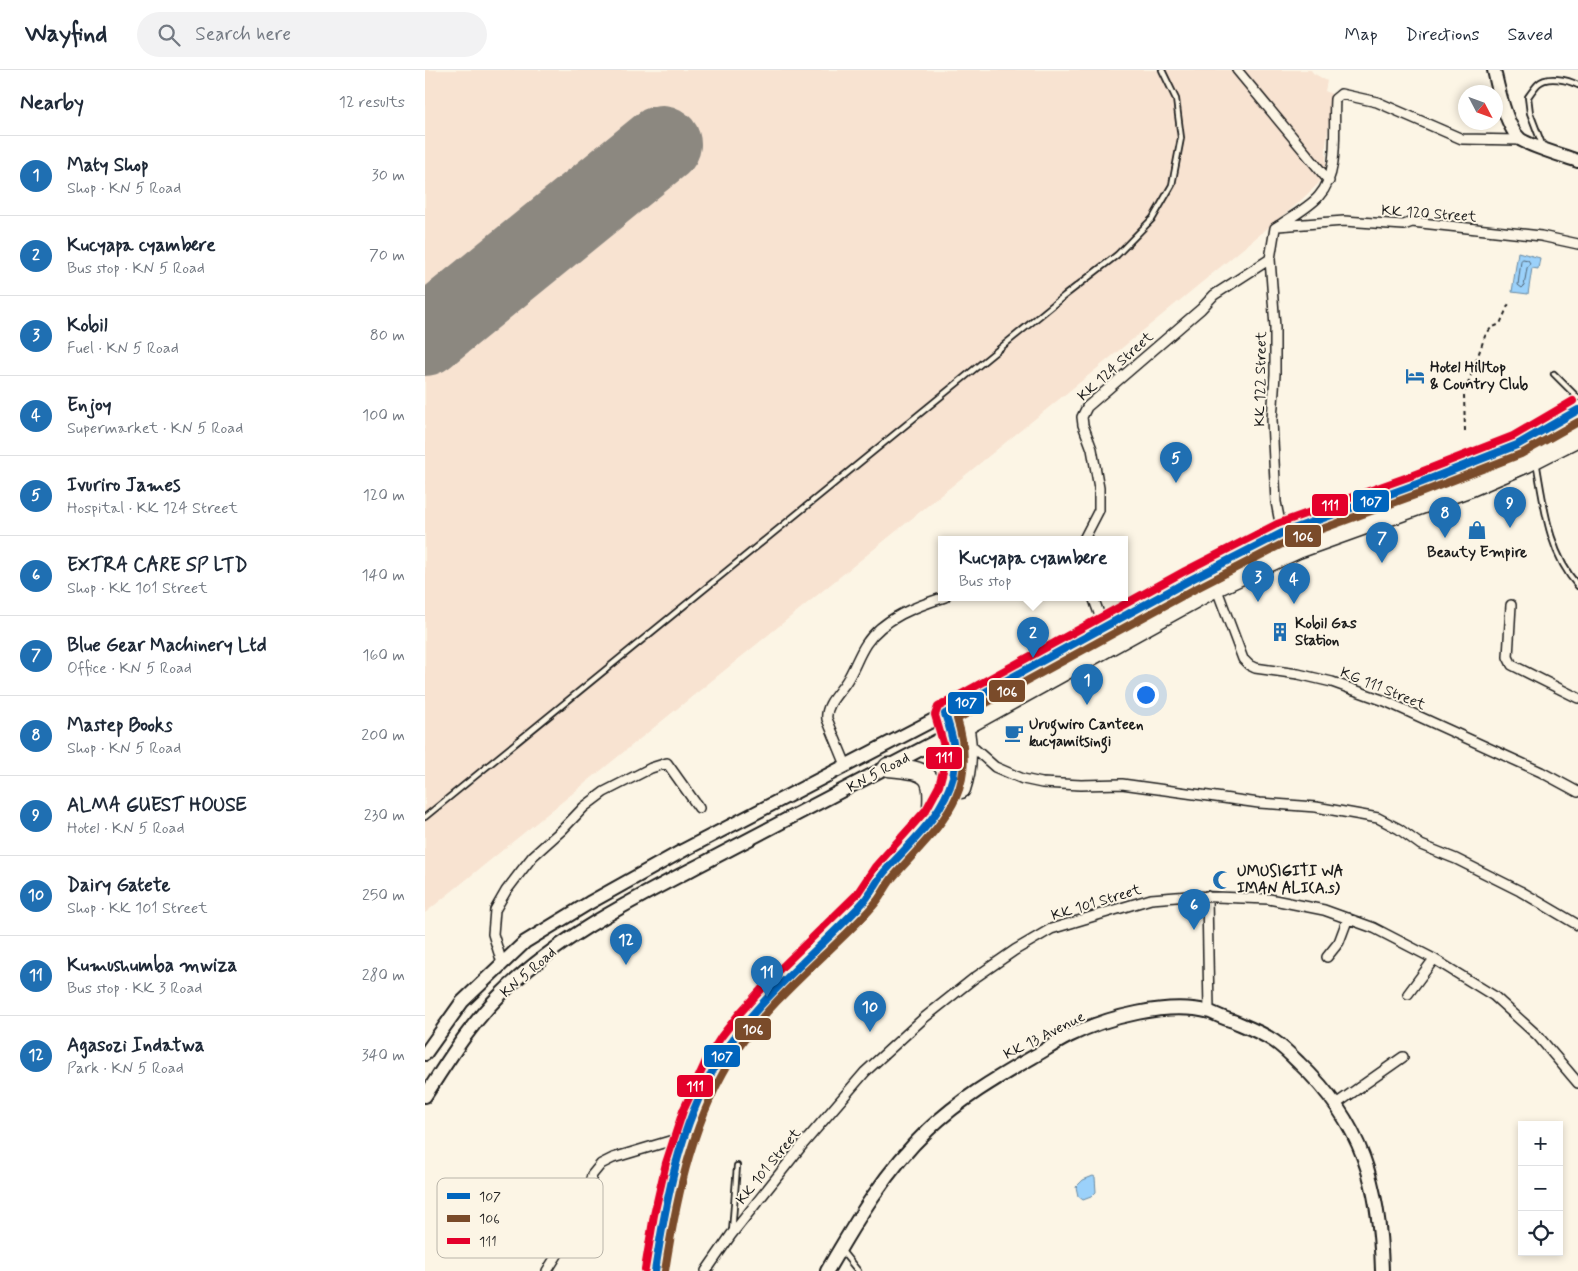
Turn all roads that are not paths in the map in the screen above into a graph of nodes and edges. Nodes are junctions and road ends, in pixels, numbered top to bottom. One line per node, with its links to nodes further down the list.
1 (1162, 70): 32 (lane)
2 (1237, 70): 8 (street)
3 (1493, 70): 5 (main road)
4 (1578, 85): 6 (lane)
5 (1521, 140): 6 (main road); 8 (street)
6 (1543, 148): 7 (main road)
7 (1578, 161)
8 (1329, 181): 9 (street)
9 (1278, 226): 10 (street, KK 120 Street); 11 (street, KK 122 Street)
10 (1578, 244)
11 (1270, 259): 17 (street, KK 122 Street); 18 (street, KK 124 Street)
12 (1554, 374): 13 (lane)
13 (1578, 398)
14 (1578, 410): 17 (highway, KN 5 Road)
15 (1578, 437): 16 (highway, KN 5 Road)
16 (1536, 459): 19 (lane); 20 (highway, KN 5 Road)
17 (1282, 533): 24 (highway, KN 5 Road)
18 (1086, 536)
19 (1578, 586)
20 (1216, 587): 27 (highway, KN 5 Road); 30 (street, KG 111 Street)
21 (938, 599): 28 (street)
22 (1094, 601): 24 (street)
23 (1511, 605): 25 (street)
24 (1104, 628): 26 (highway, KN 5 Road)
25 (1578, 698)
26 (952, 710): 27 (highway); 28 (main road, KN 5 Road)
27 (961, 734): 29 (main road, KN 5 Road); 33 (highway); 35 (highway); 37 (street)
28 (846, 766): 40 (main road, KN 5 Road)
29 (888, 767): 33 (highway); 46 (main road, KN 5 Road)
30 (1578, 792)
31 (699, 808): 40 (street)
32 (425, 817)
33 (931, 820): 35 (highway)
34 (1207, 896): 36 (street, KK 101 Street); 42 (street); 51 (street, KK 101 Street)
35 (866, 900): 48 (highway)
36 (1349, 918): 38 (street); 39 (street, KK 101 Street)
37 (1578, 925)
38 (1327, 957)
39 (1434, 959): 41 (street); 45 (street, KK 101 Street)
40 (502, 964): 43 (main road, KN 5 Road)
41 (1408, 994)
42 (1209, 1012): 47 (main road, KK 13 Avenue); 52 (main road, KK 13 Avenue)
43 (425, 1054)
44 (1403, 1057): 47 (street)
45 (1578, 1083)
46 (425, 1096)
47 (1336, 1104): 59 (main road, KK 13 Avenue)
48 (683, 1137): 50 (street); 55 (highway)
49 (737, 1166): 51 (lane)
50 (591, 1178)
51 (731, 1235): 56 (street, KK 101 Street)
52 (840, 1250): 57 (main road, KK 13 Avenue); 58 (lane)
53 (555, 1258): 54 (street)
54 (547, 1271)
55 (655, 1271)
56 (706, 1271)
57 (827, 1271)
58 (858, 1271)
59 (1382, 1271)

